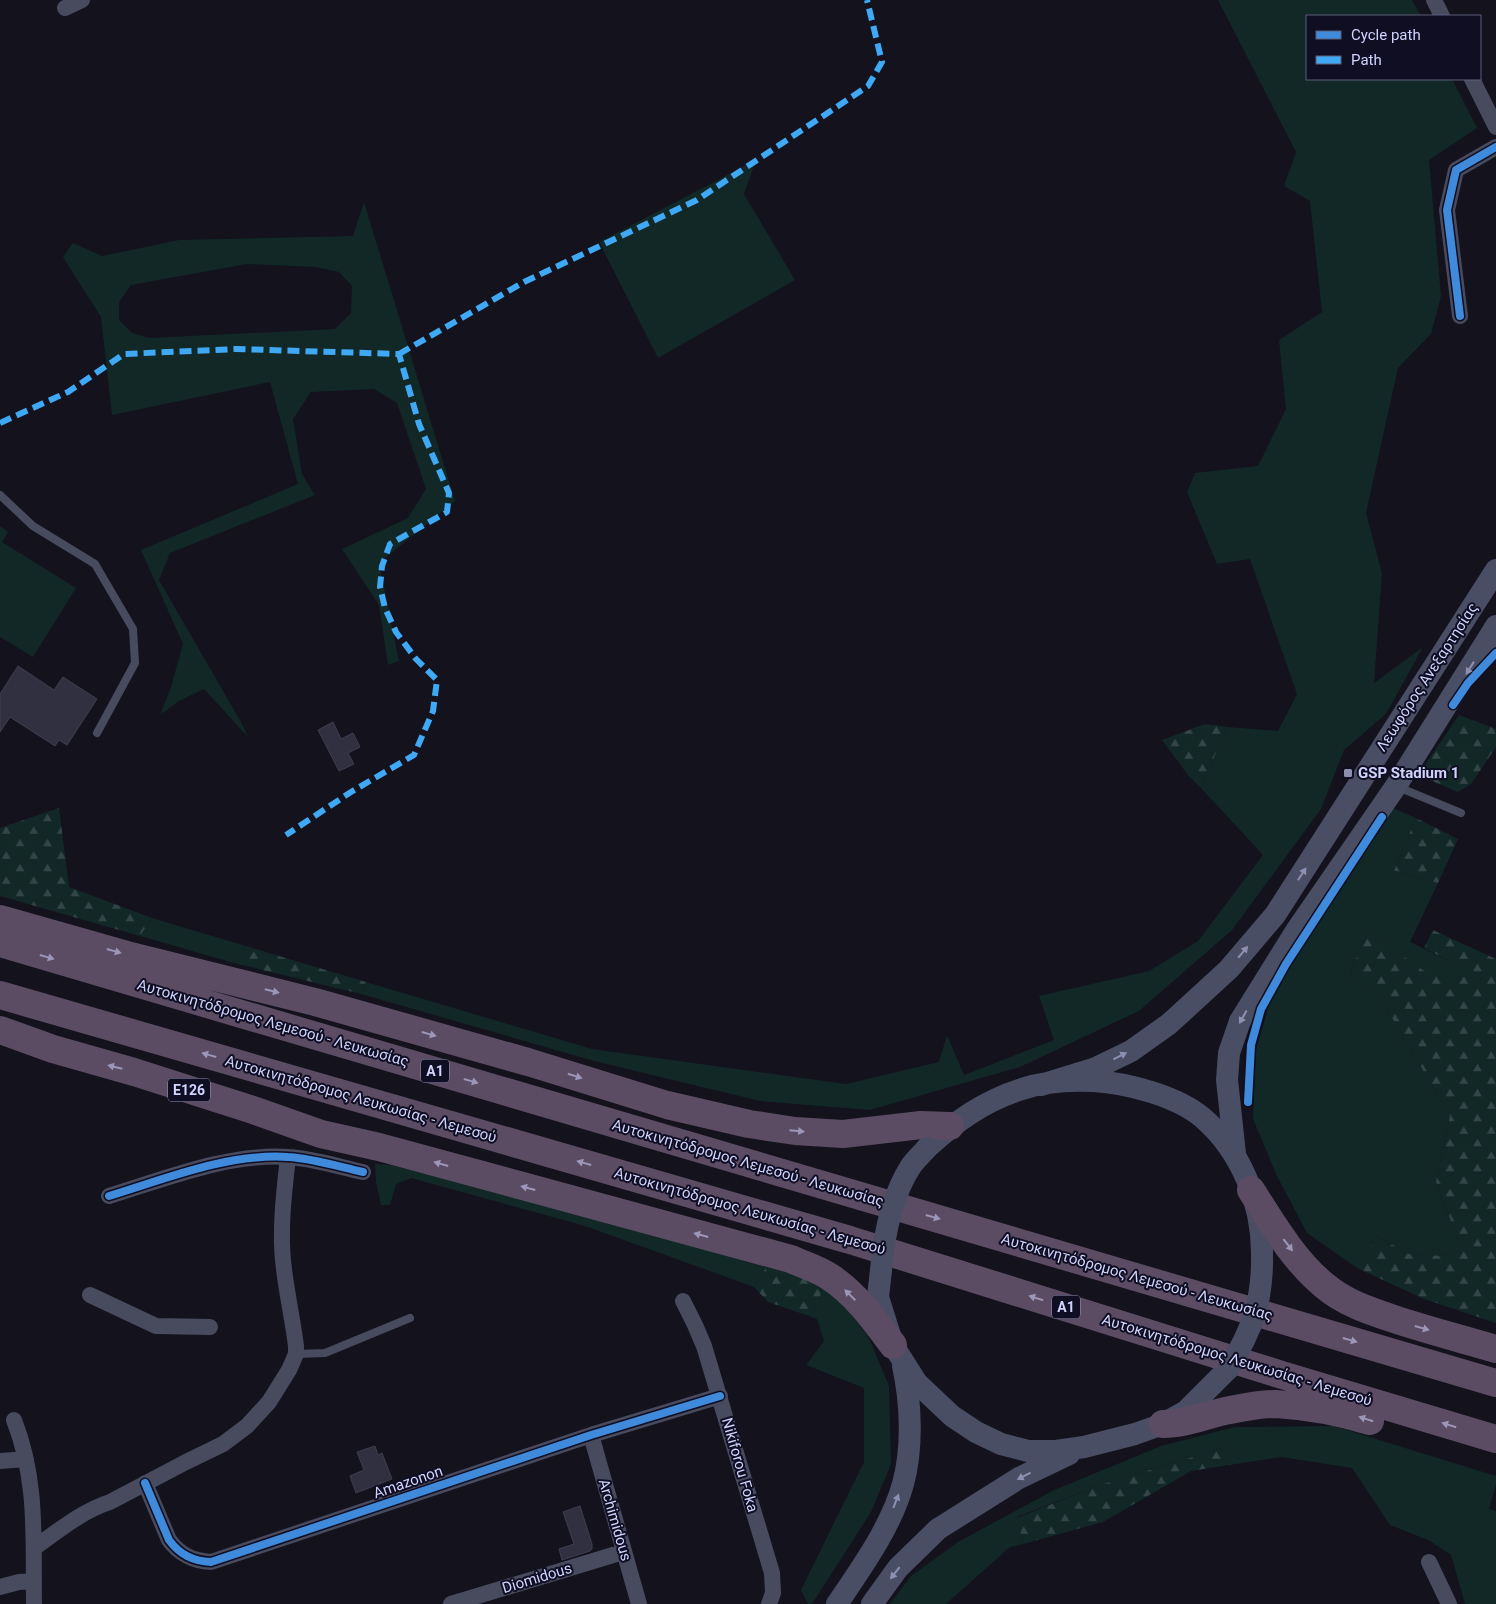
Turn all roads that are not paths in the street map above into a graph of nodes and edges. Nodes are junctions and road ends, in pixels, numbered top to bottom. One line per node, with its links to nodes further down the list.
1 (82, 0): 3 (street)
2 (1434, 0): 4 (street)
3 (65, 8)
4 (1442, 15)
5 (1472, 80): 6 (street)
6 (1496, 127)
7 (1496, 147): 8 (street)
8 (1460, 316)
9 (0, 495): 12 (lane)
10 (1496, 570): 20 (main road, Λεωφόρος Ανεξαρτησίας, one-way to 10)
11 (1496, 626): 13 (main road, Λεωφόρος Ανεξαρτησίας, one-way to 13)
12 (97, 733)
13 (1396, 786): 14 (lane); 23 (main road, Λεωφόρος Ανεξαρτησίας, one-way to 23)
14 (1461, 813)
15 (0, 919): 21 (highway, one-way to 21)
16 (0, 943): 35 (highway, Αυτοκινητόδρομος Λεμεσού - Λευκωσίας / A1, one-way to 35)
17 (0, 995): 40 (highway, Αυτοκινητόδρομος Λευκωσίας - Λεμεσού / A1, one-way to 17)
18 (0, 1011): 22 (highway)
19 (0, 1030): 22 (highway, E126, one-way to 19)
20 (1041, 1085): 21 (main road); 23 (main road)
21 (950, 1126): 33 (main road, bridge)
22 (379, 1147): 33 (highway, one-way to 22)
23 (1235, 1154): 26 (main road)
24 (288, 1157): 25 (street); 27 (street); 34 (street)
25 (363, 1172)
26 (1251, 1190): 32 (highway, one-way to 32); 38 (main road, bridge)
27 (109, 1196)
28 (90, 1295): 31 (street)
29 (683, 1301): 36 (street, Nikiforou Foka)
30 (410, 1318): 34 (lane)
31 (210, 1327)
32 (1496, 1349)
33 (897, 1351): 41 (main road); 55 (main road, one-way to 33)
34 (296, 1354): 45 (street)
35 (1496, 1382)
36 (720, 1396): 39 (street, Amazonon); 54 (street, Nikiforou Foka)
37 (14, 1420): 42 (street)
38 (1163, 1424): 41 (main road); 43 (highway, one-way to 38)
39 (591, 1435): 45 (street, Amazonon); 47 (street, Archimidous)
40 (1496, 1439)
41 (1084, 1447): 56 (main road, one-way to 56)
42 (26, 1459): 44 (street); 46 (street)
43 (1496, 1459)
44 (0, 1461)
45 (145, 1483): 46 (street)
46 (34, 1548): 49 (street)
47 (624, 1552): 52 (street, Diomidous); 53 (street, Archimidous)
48 (1429, 1562): 57 (street)
49 (34, 1580): 50 (street); 51 (street)
50 (0, 1587)
51 (34, 1604)
52 (451, 1604)
53 (639, 1604)
54 (769, 1604)
55 (837, 1604)
56 (872, 1604)
57 (1449, 1604)

